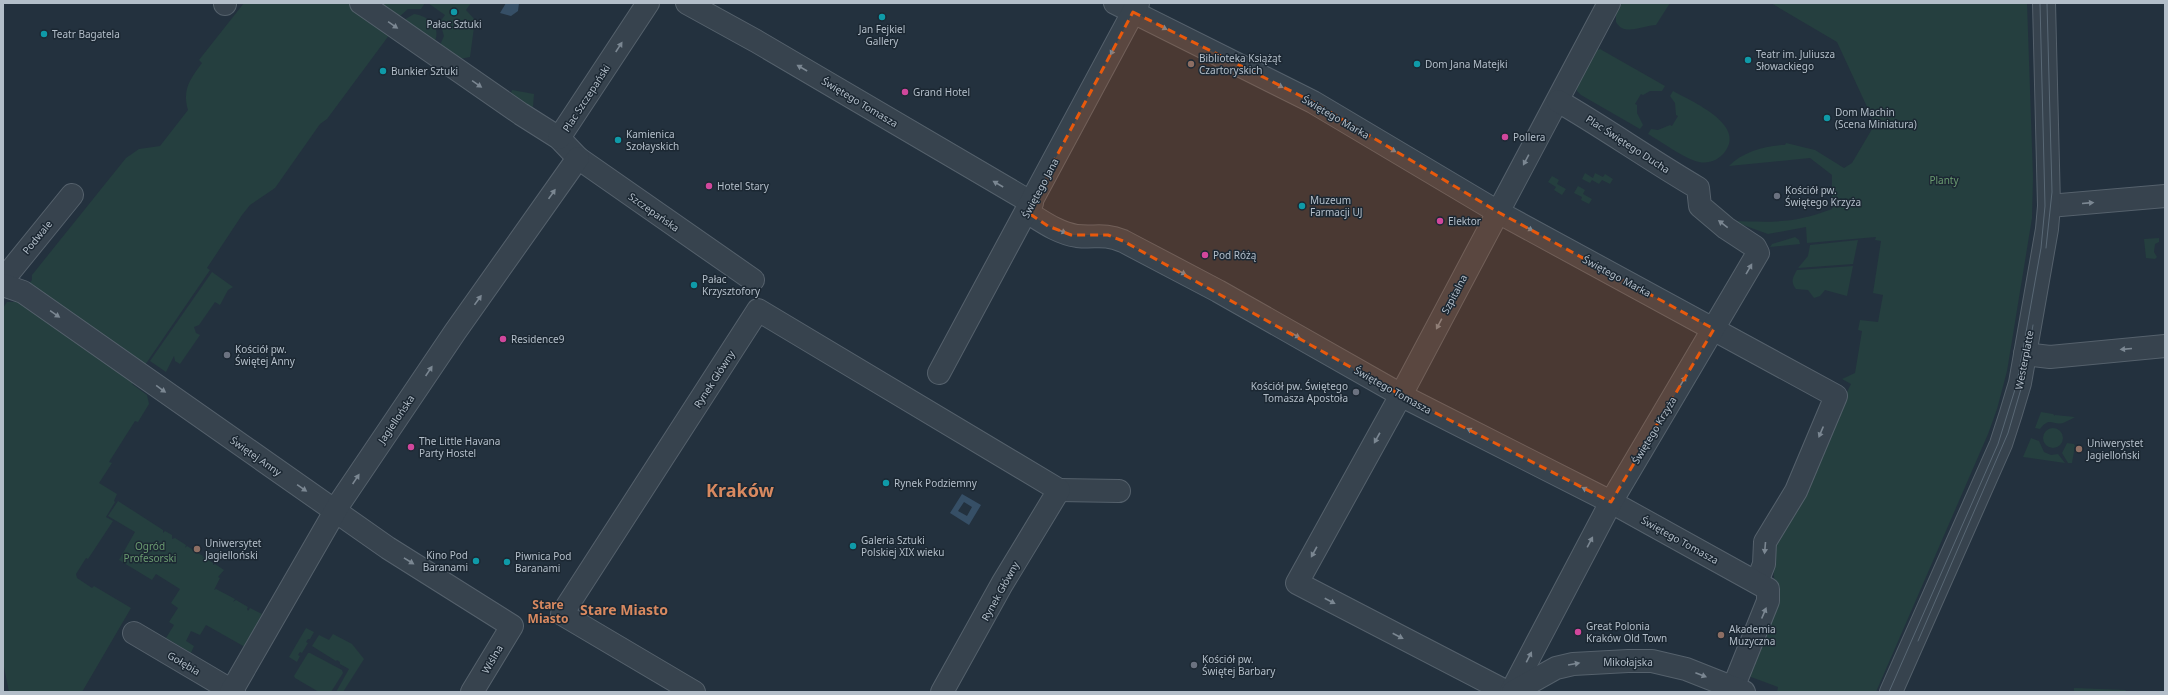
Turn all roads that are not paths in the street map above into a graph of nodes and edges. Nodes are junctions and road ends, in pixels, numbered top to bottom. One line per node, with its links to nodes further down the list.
1 (361, 3): 8 (street, Plac Szczepański, one-way to 8)
2 (648, 3): 8 (street, Plac Szczepański, one-way to 2)
3 (687, 3): 14 (street, Świętego Tomasza, one-way to 3)
4 (1609, 3): 7 (street, Szpitalna)
5 (2044, 3): 13 (street, Westerplatte)
6 (1128, 6): 14 (street, Świętego Jana, one-way to 14); 15 (street, Świętego Marka, one-way to 15)
7 (1558, 100): 10 (street, Plac Świętego Ducha); 15 (street, Szpitalna, one-way to 15)
8 (559, 138): 9 (street, Szczepańska)
9 (578, 158): 17 (street, Szczepańska); 27 (street, Jagiellońska, one-way to 9)
10 (1698, 188): 19 (street, Świętego Krzyża, one-way to 10)
11 (72, 195): 16 (street, Podwale)
12 (2165, 196): 13 (street, one-way to 12)
13 (2049, 206): 21 (street, Westerplatte)
14 (1030, 208): 22 (street, Świętego Jana); 23 (street, Świętego Tomasza, one-way to 23)
15 (1498, 212): 19 (street, Świętego Marka, one-way to 19); 23 (street, Szpitalna, one-way to 23)
16 (3, 280)
17 (753, 280)
18 (3, 285): 27 (street, Świętej Anny, one-way to 27)
19 (1714, 329): 26 (street, Świętego Krzyża, one-way to 19); 28 (street, Świętego Marka, one-way to 28)
20 (2165, 346): 21 (street, one-way to 21)
21 (2025, 354): 38 (street, Westerplatte)
22 (939, 373)
23 (1401, 395): 26 (street, Świętego Tomasza, one-way to 23); 36 (street, Szpitalna, one-way to 36)
24 (1059, 490): 25 (street, Rynek Główny); 34 (street, Rynek Główny); 35 (street, Rynek Główny)
25 (1118, 492)
26 (1611, 502): 28 (street, Świętego Tomasza); 37 (street, Świętego Krzyża, one-way to 26)
27 (335, 511): 29 (street, Świętej Anny, one-way to 29); 32 (street, Jagiellońska)
28 (1757, 582): 31 (street, one-way to 28)
29 (512, 626): 33 (street, Wiślna)
30 (134, 633): 32 (street, Gołębia)
31 (1738, 690): 37 (street, Mikołajska, one-way to 31)
32 (233, 692)
33 (472, 692)
34 (694, 692)
35 (942, 692)
36 (1507, 692)
37 (1512, 692)
38 (1891, 692)

